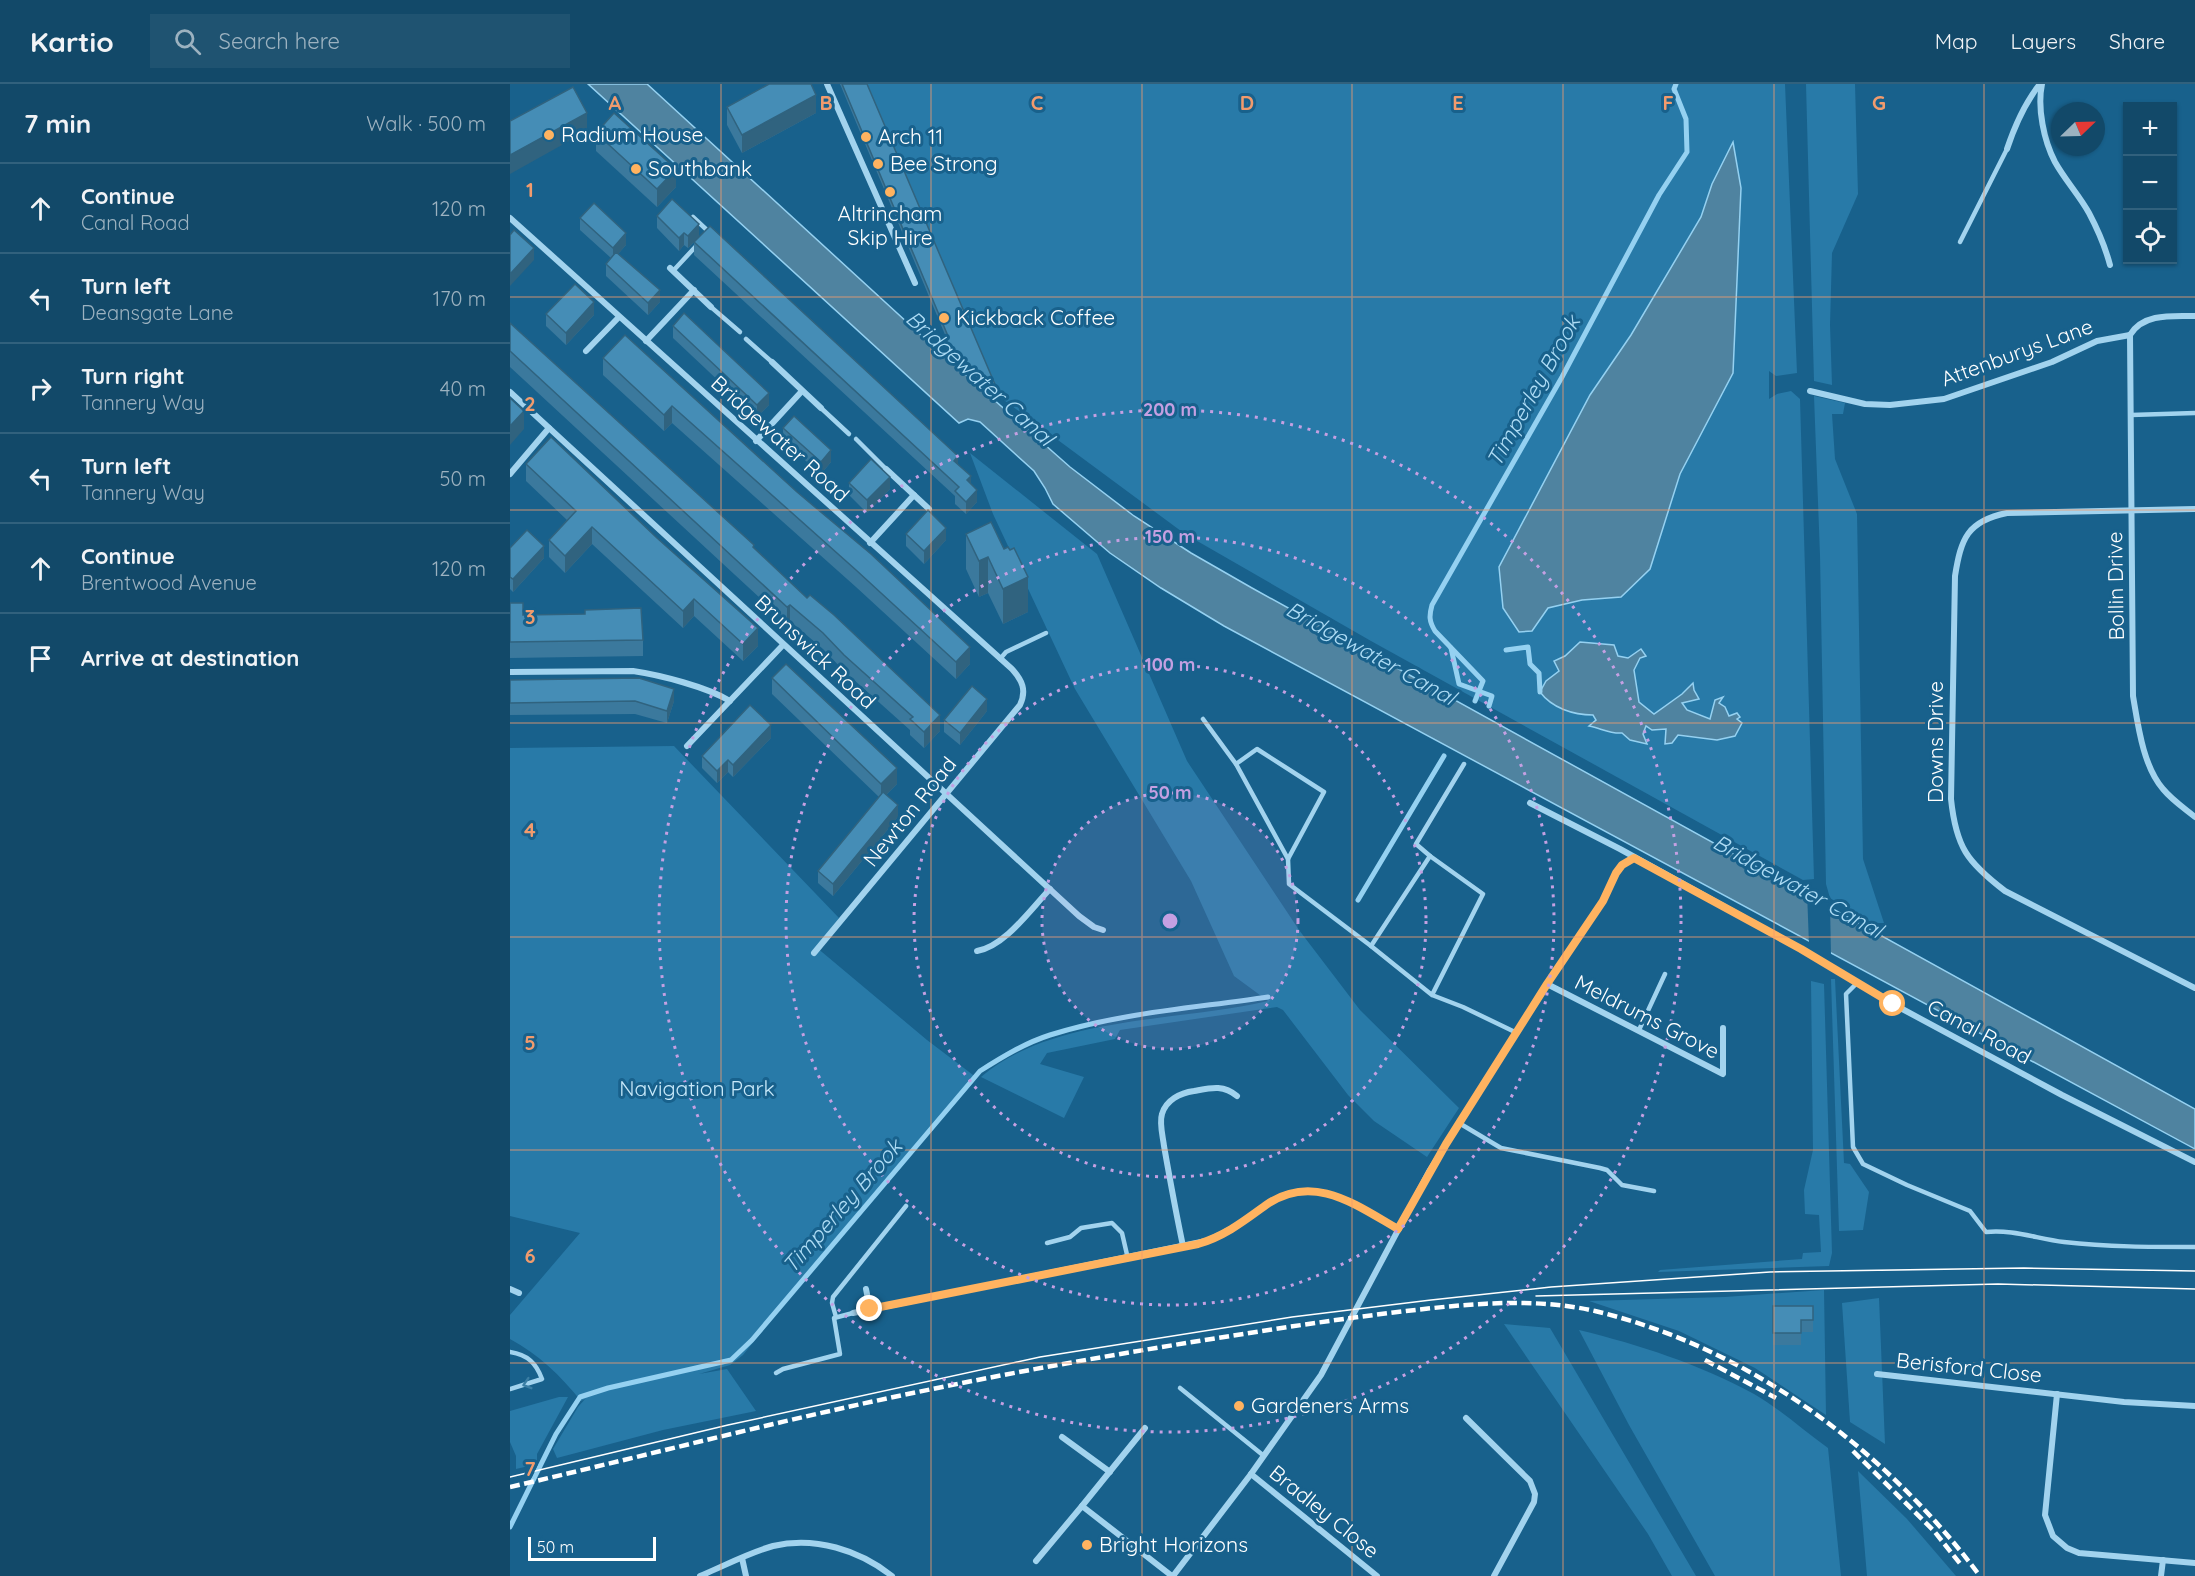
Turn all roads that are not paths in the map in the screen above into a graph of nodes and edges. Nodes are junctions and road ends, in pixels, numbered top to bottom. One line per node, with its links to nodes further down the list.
1 (827, 84): 9 (street)
2 (2041, 84): 3 (street); 7 (street)
3 (2007, 149): 6 (lane)
4 (693, 217): 8 (lane)
5 (510, 218): 13 (street, Bridgewater Road)
6 (1960, 242)
7 (2110, 265)
8 (672, 270): 10 (street)
9 (915, 283)
10 (694, 290): 11 (street); 17 (street)
11 (711, 307): 14 (lane)
12 (2195, 316): 15 (street, Attenburys Lane)
13 (619, 317): 17 (street, Bridgewater Road); 18 (street)
14 (740, 332)
15 (2130, 335): 21 (street, Attenburys Lane); 25 (street, Bollin Drive)
16 (746, 339): 19 (lane)
17 (646, 341): 29 (street, Bridgewater Road)
18 (586, 351)
19 (772, 363): 20 (street)
20 (802, 391): 23 (street); 29 (street)
21 (1810, 391)
22 (510, 392): 26 (street, Brunswick Road)
23 (821, 408): 27 (lane)
24 (2195, 413): 25 (lane)
25 (2131, 415): 35 (street, Bollin Drive)
26 (549, 428): 31 (street); 38 (street, Brunswick Road)
27 (849, 434)
28 (856, 439): 30 (lane)
29 (756, 441): 36 (street, Bridgewater Road)
30 (886, 469): 32 (street)
31 (510, 474)
32 (914, 495): 33 (street); 36 (street)
33 (929, 509)
34 (2195, 509): 35 (street, Downs Drive)
35 (2132, 510): 49 (street, Bollin Drive); 61 (street, Downs Drive)
36 (870, 543): 39 (street, Bridgewater Road)
37 (1046, 633): 39 (lane)
38 (783, 645): 42 (street); 47 (street, Brunswick Road)
39 (1000, 659): 41 (street, Bridgewater Road)
40 (510, 672): 42 (street)
41 (1024, 687): 47 (street, Newton Road)
42 (730, 701): 44 (street)
43 (1203, 719): 45 (lane)
44 (687, 746)
45 (1236, 764): 52 (lane); 52 (lane)
46 (1464, 764): 50 (lane)
47 (945, 795): 53 (street, Brunswick Road); 57 (street, Newton Road)
48 (1530, 803): 51 (street, Canal Road)
49 (2195, 817)
50 (1430, 856): 55 (lane); 62 (lane)
51 (1634, 858): 59 (street, Canal Road); 60 (street)
52 (1288, 859): 55 (lane)
53 (1050, 889): 54 (street, Brunswick Road); 56 (street)
54 (1103, 930)
55 (1371, 946): 62 (lane)
56 (977, 951)
57 (814, 953)
58 (1665, 974): 64 (lane)
59 (1857, 983): 68 (street, Canal Road); 74 (lane)
60 (1547, 984): 64 (street, Meldrums Grove); 65 (street)
61 (2195, 988)
62 (1432, 995): 65 (lane)
63 (1724, 1028): 64 (street, Meldrums Grove)
64 (1638, 1030)
65 (1517, 1033): 67 (street)
66 (1237, 1096): 73 (street)
67 (1459, 1123): 69 (lane); 71 (street)
68 (2195, 1162)
69 (1654, 1191)
70 (906, 1206): 81 (lane)
71 (1398, 1229): 73 (street); 92 (street)
72 (1047, 1243): 75 (lane)
73 (1183, 1246): 75 (street)
74 (2195, 1246)
75 (1128, 1258): 79 (street)
76 (510, 1289): 78 (street)
77 (866, 1289): 79 (street)
78 (519, 1293)
79 (870, 1309): 80 (street)
80 (853, 1313): 81 (lane)
81 (836, 1317): 83 (lane)
82 (510, 1352): 86 (lane, one-way to 86)
83 (776, 1373)
84 (1877, 1374): 87 (street, Berisford Close)
85 (1180, 1388): 92 (lane)
86 (510, 1389)
87 (2057, 1394): 88 (street, Berisford Close); 97 (street)
88 (2195, 1406)
89 (1466, 1418): 105 (street)
90 (1145, 1428): 93 (street)
91 (1062, 1437): 93 (street)
92 (1264, 1456): 94 (street)
93 (1110, 1472): 95 (street)
94 (1251, 1474): 103 (street); 104 (street, Bradley Close)
95 (1082, 1506): 98 (street); 103 (street)
96 (742, 1558): 100 (street); 101 (street); 102 (street)
97 (2163, 1560): 99 (street); 106 (street)
98 (1036, 1561)
99 (2195, 1563)
100 (700, 1576)
101 (746, 1576)
102 (892, 1576)
103 (1173, 1576)
104 (1377, 1576)
105 (1494, 1576)
106 (2162, 1576)

